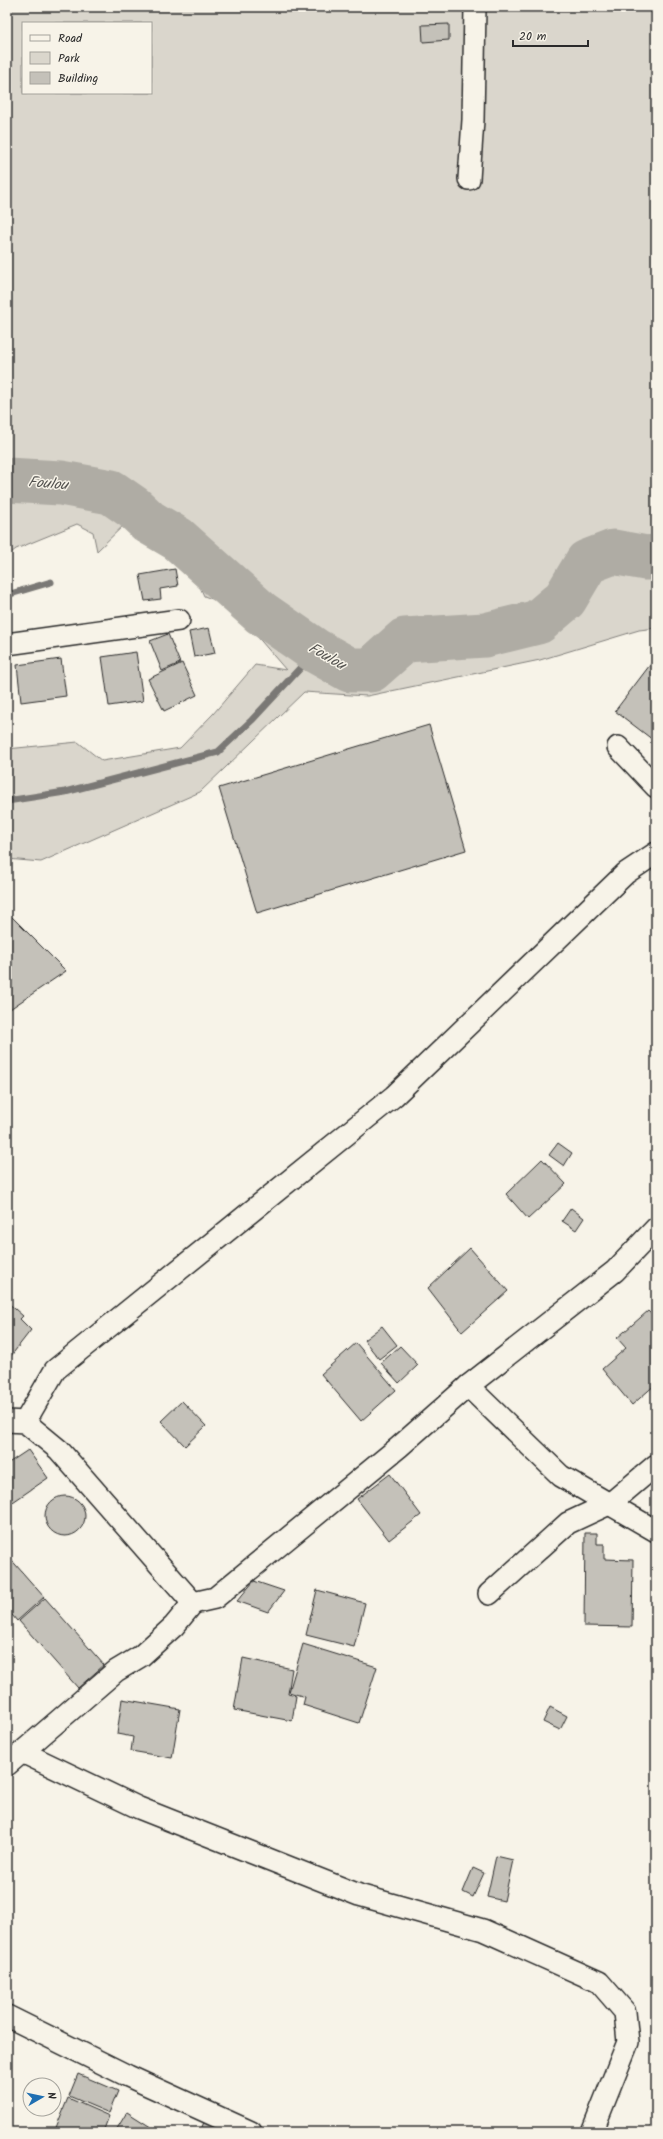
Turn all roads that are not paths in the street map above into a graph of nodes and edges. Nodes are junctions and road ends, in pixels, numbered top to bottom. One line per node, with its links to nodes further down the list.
1 (475, 7): 2 (street)
2 (469, 179)
3 (178, 620): 4 (street)
4 (7, 644)
5 (618, 747): 6 (street)
6 (656, 787)
7 (656, 854): 10 (street)
8 (656, 1228): 9 (street)
9 (468, 1386): 12 (street); 15 (street)
10 (16, 1421): 15 (street)
11 (656, 1465): 12 (street)
12 (611, 1504): 13 (street); 14 (street)
13 (656, 1531)
14 (489, 1594)
15 (193, 1603): 16 (street)
16 (14, 1758): 19 (street)
17 (7, 2016): 18 (street)
18 (251, 2132)
19 (592, 2132)

